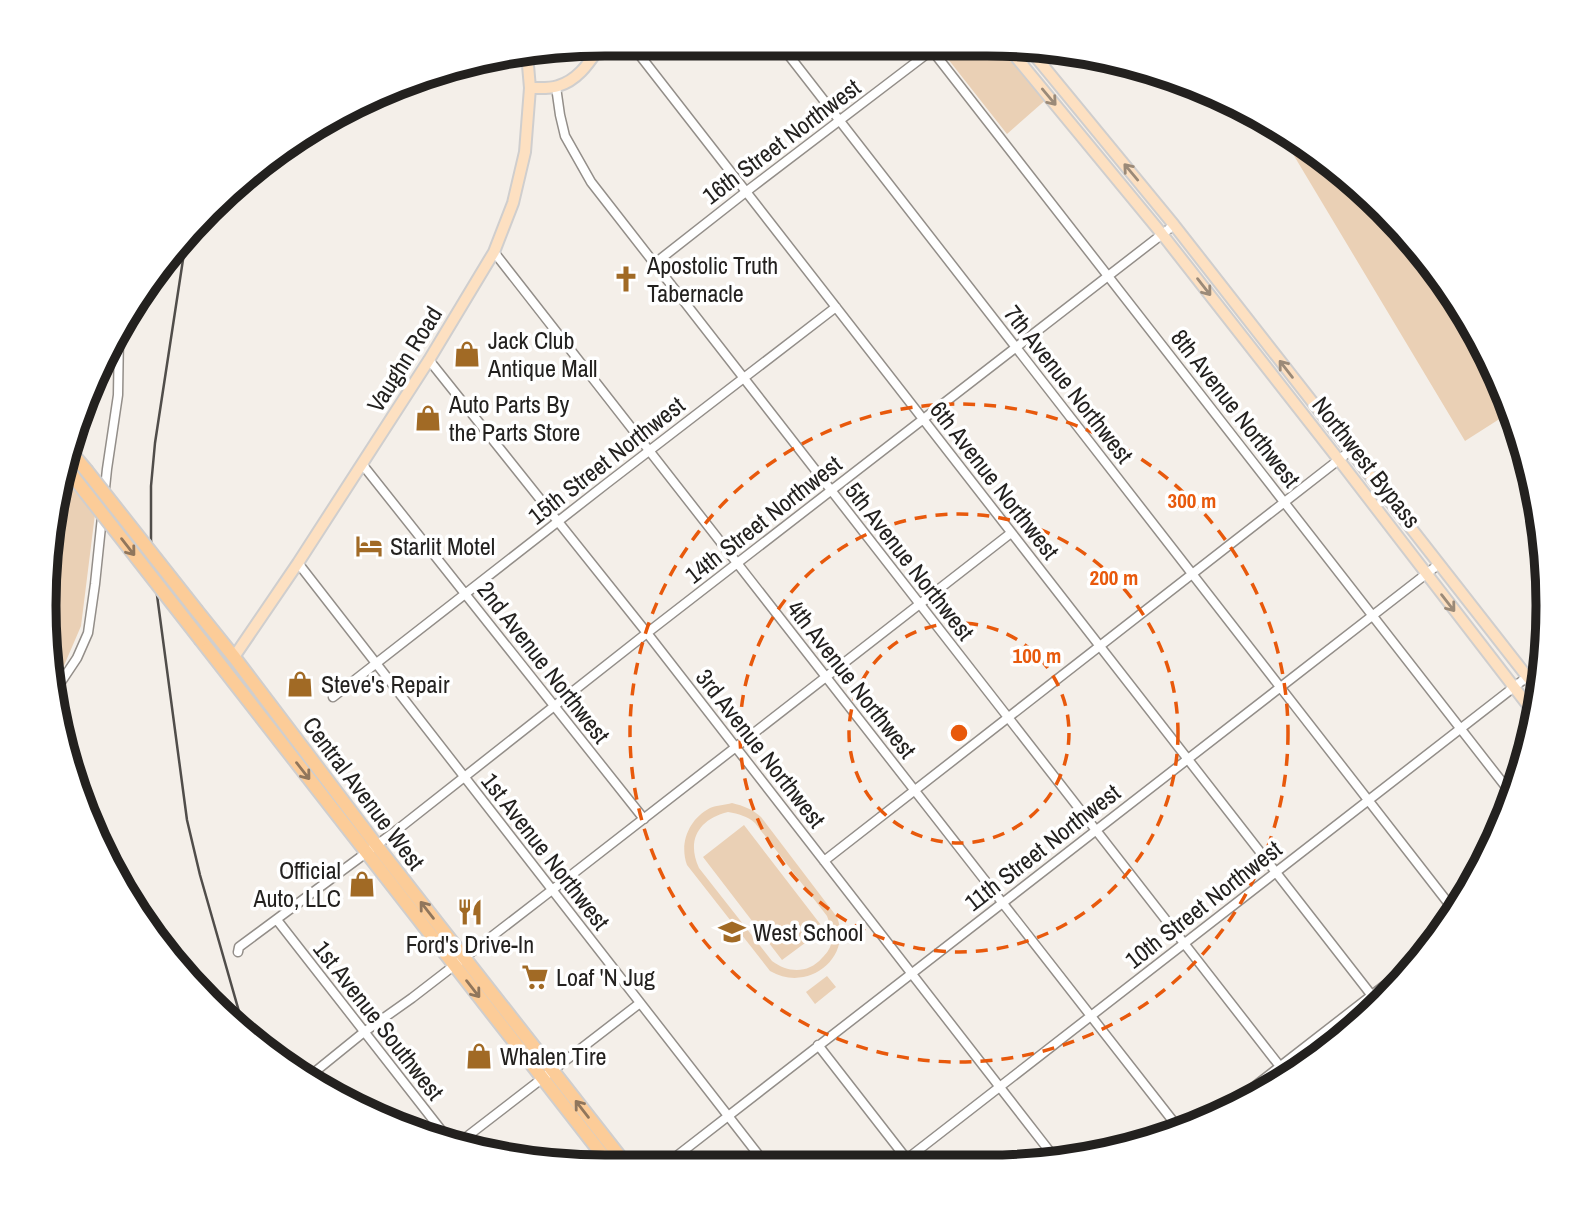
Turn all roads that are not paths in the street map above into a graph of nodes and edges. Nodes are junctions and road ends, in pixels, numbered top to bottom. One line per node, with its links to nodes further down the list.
1 (593, 56): 9 (main road)
2 (640, 56): 12 (street, 6th Avenue Northwest)
3 (789, 56): 11 (street, 7th Avenue Northwest)
4 (919, 56): 11 (street, 16th Street Northwest)
5 (937, 56): 17 (street, 8th Avenue Northwest)
6 (1016, 57): 14 (main road, Northwest Bypass, one-way to 14)
7 (1037, 59): 13 (main road, Northwest Bypass, one-way to 7)
8 (528, 62): 10 (main road, Vaughn Road)
9 (556, 87): 10 (main road); 16 (street, 5th Avenue Northwest)
10 (530, 88): 15 (main road, Vaughn Road)
11 (840, 121): 12 (street, 16th Street Northwest); 19 (street, 7th Avenue Northwest)
12 (747, 191): 16 (street, 16th Street Northwest); 18 (street, 6th Avenue Northwest)
13 (1174, 225): 14 (street, 14th Street Northwest); 25 (main road, Northwest Bypass, one-way to 13)
14 (1162, 234): 17 (street, 14th Street Northwest); 27 (main road, Northwest Bypass, one-way to 27)
15 (494, 252): 21 (main road, Vaughn Road); 24 (street, 4th Avenue Northwest)
16 (654, 264): 22 (street, 5th Avenue Northwest)
17 (1108, 275): 19 (street, 14th Street Northwest); 31 (street, 8th Avenue Northwest)
18 (836, 307): 22 (street, 15th Street Northwest); 23 (street, 6th Avenue Northwest)
19 (1017, 347): 23 (street, 14th Street Northwest); 37 (street, 7th Avenue Northwest)
20 (119, 352): 49 (street)
21 (429, 360): 28 (main road, Vaughn Road); 32 (street, 3rd Avenue Northwest)
22 (743, 379): 24 (street, 15th Street Northwest); 30 (street, 5th Avenue Northwest)
23 (924, 419): 30 (street, 14th Street Northwest); 33 (street, 6th Avenue Northwest)
24 (649, 450): 32 (street, 15th Street Northwest); 35 (street, 4th Avenue Northwest)
25 (1350, 451): 27 (street); 36 (main road, Northwest Bypass)
26 (76, 458): 45 (highway, Central Avenue West, bridge)
27 (1339, 460): 31 (street); 38 (main road, Northwest Bypass)
28 (362, 464): 34 (main road, Vaughn Road); 39 (street, 2nd Avenue Northwest)
29 (72, 475): 43 (highway, Central Avenue West, one-way to 43, bridge)
30 (831, 491): 35 (street, 14th Street Northwest); 40 (street, 5th Avenue Northwest)
31 (1285, 502): 37 (street); 41 (street, 8th Avenue Northwest)
32 (558, 521): 39 (street, 15th Street Northwest); 42 (street, 3rd Avenue Northwest)
33 (1011, 533): 40 (street); 44 (street, 6th Avenue Northwest)
34 (298, 563): 45 (main road, Vaughn Road); 46 (street, 1st Avenue Northwest)
35 (737, 563): 42 (street, 14th Street Northwest); 47 (street, 4th Avenue Northwest)
36 (1439, 564): 38 (street, 11th Street Northwest); 48 (main road, Northwest Bypass)
37 (1192, 573): 44 (street); 51 (street, 7th Avenue Northwest)
38 (1427, 574): 41 (street, 11th Street Northwest); 52 (main road, Northwest Bypass, one-way to 52)
39 (466, 594): 46 (street, 15th Street Northwest); 55 (street, 2nd Avenue Northwest)
40 (920, 604): 47 (street); 56 (street, 5th Avenue Northwest)
41 (1373, 616): 51 (street, 11th Street Northwest); 57 (street, 8th Avenue Northwest)
42 (647, 633): 55 (street, 14th Street Northwest); 59 (street, 3rd Avenue Northwest)
43 (202, 636): 45 (highway); 58 (highway, Central Avenue West)
44 (1099, 645): 56 (street); 60 (street, 6th Avenue Northwest)
45 (233, 657): 58 (highway); 67 (highway, Central Avenue West)
46 (376, 663): 53 (street, 15th Street Northwest); 61 (street, 1st Avenue Northwest)
47 (826, 677): 59 (street); 63 (street, 4th Avenue Northwest)
48 (1527, 677): 50 (main road, Northwest Bypass); 52 (street, 10th Street Northwest)
49 (62, 681)
50 (1530, 681)
51 (1280, 687): 60 (street, 11th Street Northwest); 64 (street, 7th Avenue Northwest)
52 (1514, 687): 54 (main road, Northwest Bypass); 57 (street, 10th Street Northwest)
53 (333, 697)
54 (1527, 703)
55 (555, 706): 61 (street, 14th Street Northwest); 65 (street, 2nd Avenue Northwest)
56 (1007, 717): 63 (street); 66 (street, 5th Avenue Northwest)
57 (1460, 728): 62 (street, 8th Avenue Northwest); 64 (street, 10th Street Northwest)
58 (278, 739): 67 (highway, Central Avenue West, one-way to 67)
59 (736, 747): 65 (street); 68 (street, 3rd Avenue Northwest)
60 (1188, 759): 66 (street, 11th Street Northwest); 69 (street, 6th Avenue Northwest)
61 (465, 778): 67 (street, 14th Street Northwest); 70 (street, 1st Avenue Northwest)
62 (1505, 786)
63 (914, 791): 68 (street); 71 (street, 4th Avenue Northwest)
64 (1367, 800): 69 (street, 10th Street Northwest); 72 (street, 7th Avenue Northwest)
65 (644, 819): 70 (street)
66 (1096, 830): 71 (street, 11th Street Northwest); 74 (street, 5th Avenue Northwest)
67 (372, 850): 73 (street, 14th Street Northwest); 76 (highway, Central Avenue West)
68 (824, 861): 77 (street, 3rd Avenue Northwest)
69 (1276, 872): 74 (street, 10th Street Northwest); 79 (street, 6th Avenue Northwest)
70 (552, 890): 76 (street); 80 (street, 1st Avenue Northwest)
71 (1002, 903): 77 (street, 11th Street Northwest); 81 (street, 4th Avenue Northwest)
72 (1448, 903)
73 (277, 920): 75 (street, 14th Street Northwest); 82 (street, 1st Avenue Southwest)
74 (1184, 943): 81 (street, 10th Street Northwest); 84 (street, 5th Avenue Northwest)
75 (238, 952)
76 (459, 961): 82 (street); 86 (highway, Central Avenue West)
77 (911, 973): 83 (street, 11th Street Northwest); 88 (street, 3rd Avenue Northwest)
78 (1380, 989): 79 (street)
79 (1372, 995): 84 (street)
80 (640, 1003): 86 (street); 89 (street, 1st Avenue Northwest)
81 (1090, 1016): 88 (street, 10th Street Northwest); 90 (street, 4th Avenue Northwest)
82 (364, 1032): 85 (street); 91 (street, 1st Avenue Southwest)
83 (818, 1045): 89 (street, 11th Street Northwest); 98 (street)
84 (1280, 1067): 87 (street)
85 (315, 1071)
86 (548, 1075): 92 (street); 94 (highway, Central Avenue West); 95 (highway, Central Avenue West, one-way to 86)
87 (1265, 1079)
88 (1000, 1087): 93 (street, 3rd Avenue Northwest); 99 (street, 10th Street Northwest)
89 (729, 1117): 96 (street, 11th Street Northwest); 97 (street, 1st Avenue Northwest)
90 (1174, 1122)
91 (443, 1130)
92 (464, 1136)
93 (1049, 1151)
94 (603, 1155)
95 (618, 1155)
96 (678, 1155)
97 (759, 1155)
98 (901, 1155)
99 (915, 1155)

